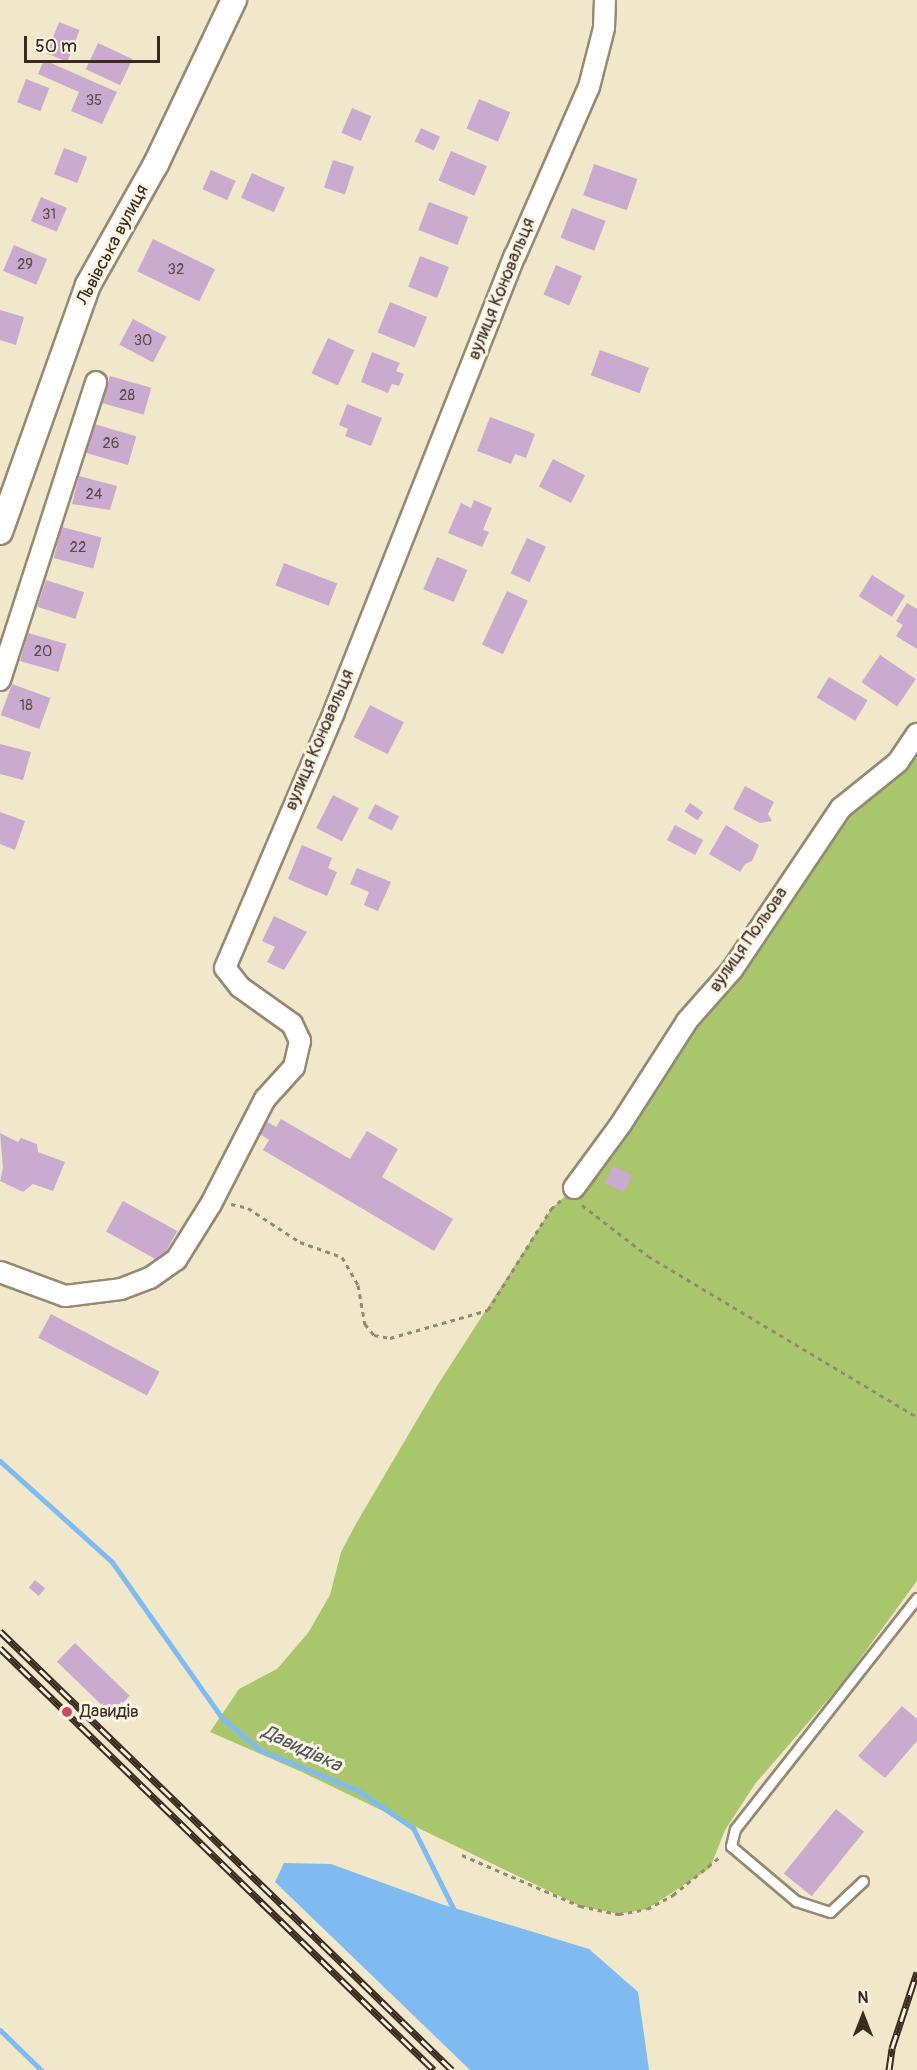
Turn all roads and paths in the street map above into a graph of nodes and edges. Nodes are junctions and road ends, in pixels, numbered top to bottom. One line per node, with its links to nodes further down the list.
1 (234, 0): 4 (street, Львівська вулиця)
2 (605, 0): 8 (street, вулиця Коновальця)
3 (96, 382): 5 (street)
4 (0, 532)
5 (0, 680)
6 (917, 734): 7 (street, вулиця Польова)
7 (574, 1188): 8 (path); 10 (path)
8 (211, 1204): 9 (street, вулиця Коновальця)
9 (0, 1272)
10 (917, 1417)
11 (917, 1599): 12 (lane)
12 (730, 1846): 13 (path); 14 (lane)
13 (462, 1856)
14 (863, 1881)

